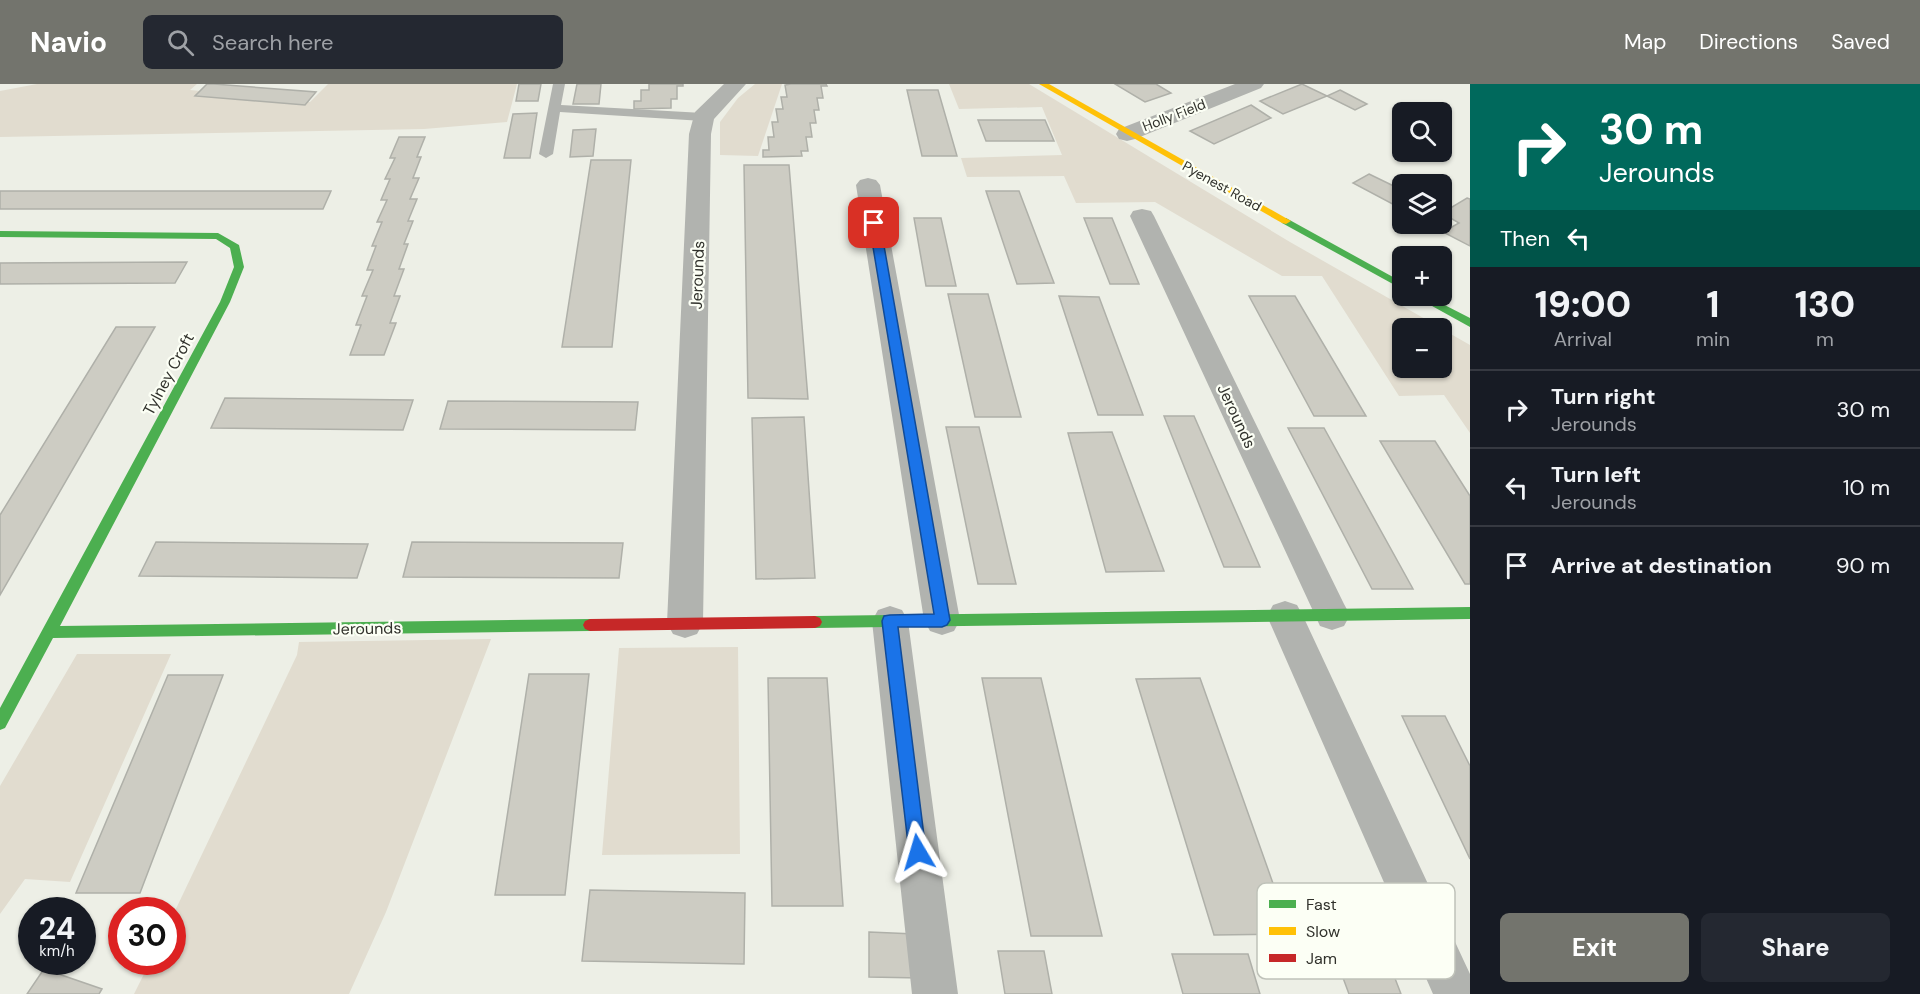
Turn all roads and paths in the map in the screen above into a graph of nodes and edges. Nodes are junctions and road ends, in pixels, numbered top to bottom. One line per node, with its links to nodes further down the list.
1 (559, 84): 5 (lane)
2 (736, 84): 6 (street)
3 (1043, 84): 7 (street, Pyenest Road)
4 (1254, 84): 7 (street, Holly Field)
5 (554, 108): 6 (lane); 8 (lane)
6 (703, 117): 20 (street, Jerounds)
7 (1127, 134): 12 (street, Pyenest Road)
8 (546, 154)
9 (868, 185): 18 (street)
10 (1142, 216): 16 (street, Jerounds)
11 (0, 234): 21 (street, Tylney Croft)
12 (1392, 280)
13 (1438, 306): 14 (street)
14 (1470, 323)
15 (1470, 613): 16 (street, Jerounds)
16 (1332, 615): 17 (street, Jerounds)
17 (1286, 616): 18 (street, Jerounds); 23 (street)
18 (942, 620): 19 (street, Jerounds)
19 (890, 621): 20 (street, Jerounds); 25 (street)
20 (685, 623): 21 (street, Jerounds)
21 (49, 632): 22 (street, Tylney Croft)
22 (0, 723)
23 (1406, 883)
24 (1449, 979): 26 (street)
25 (935, 994)
26 (1456, 994)

